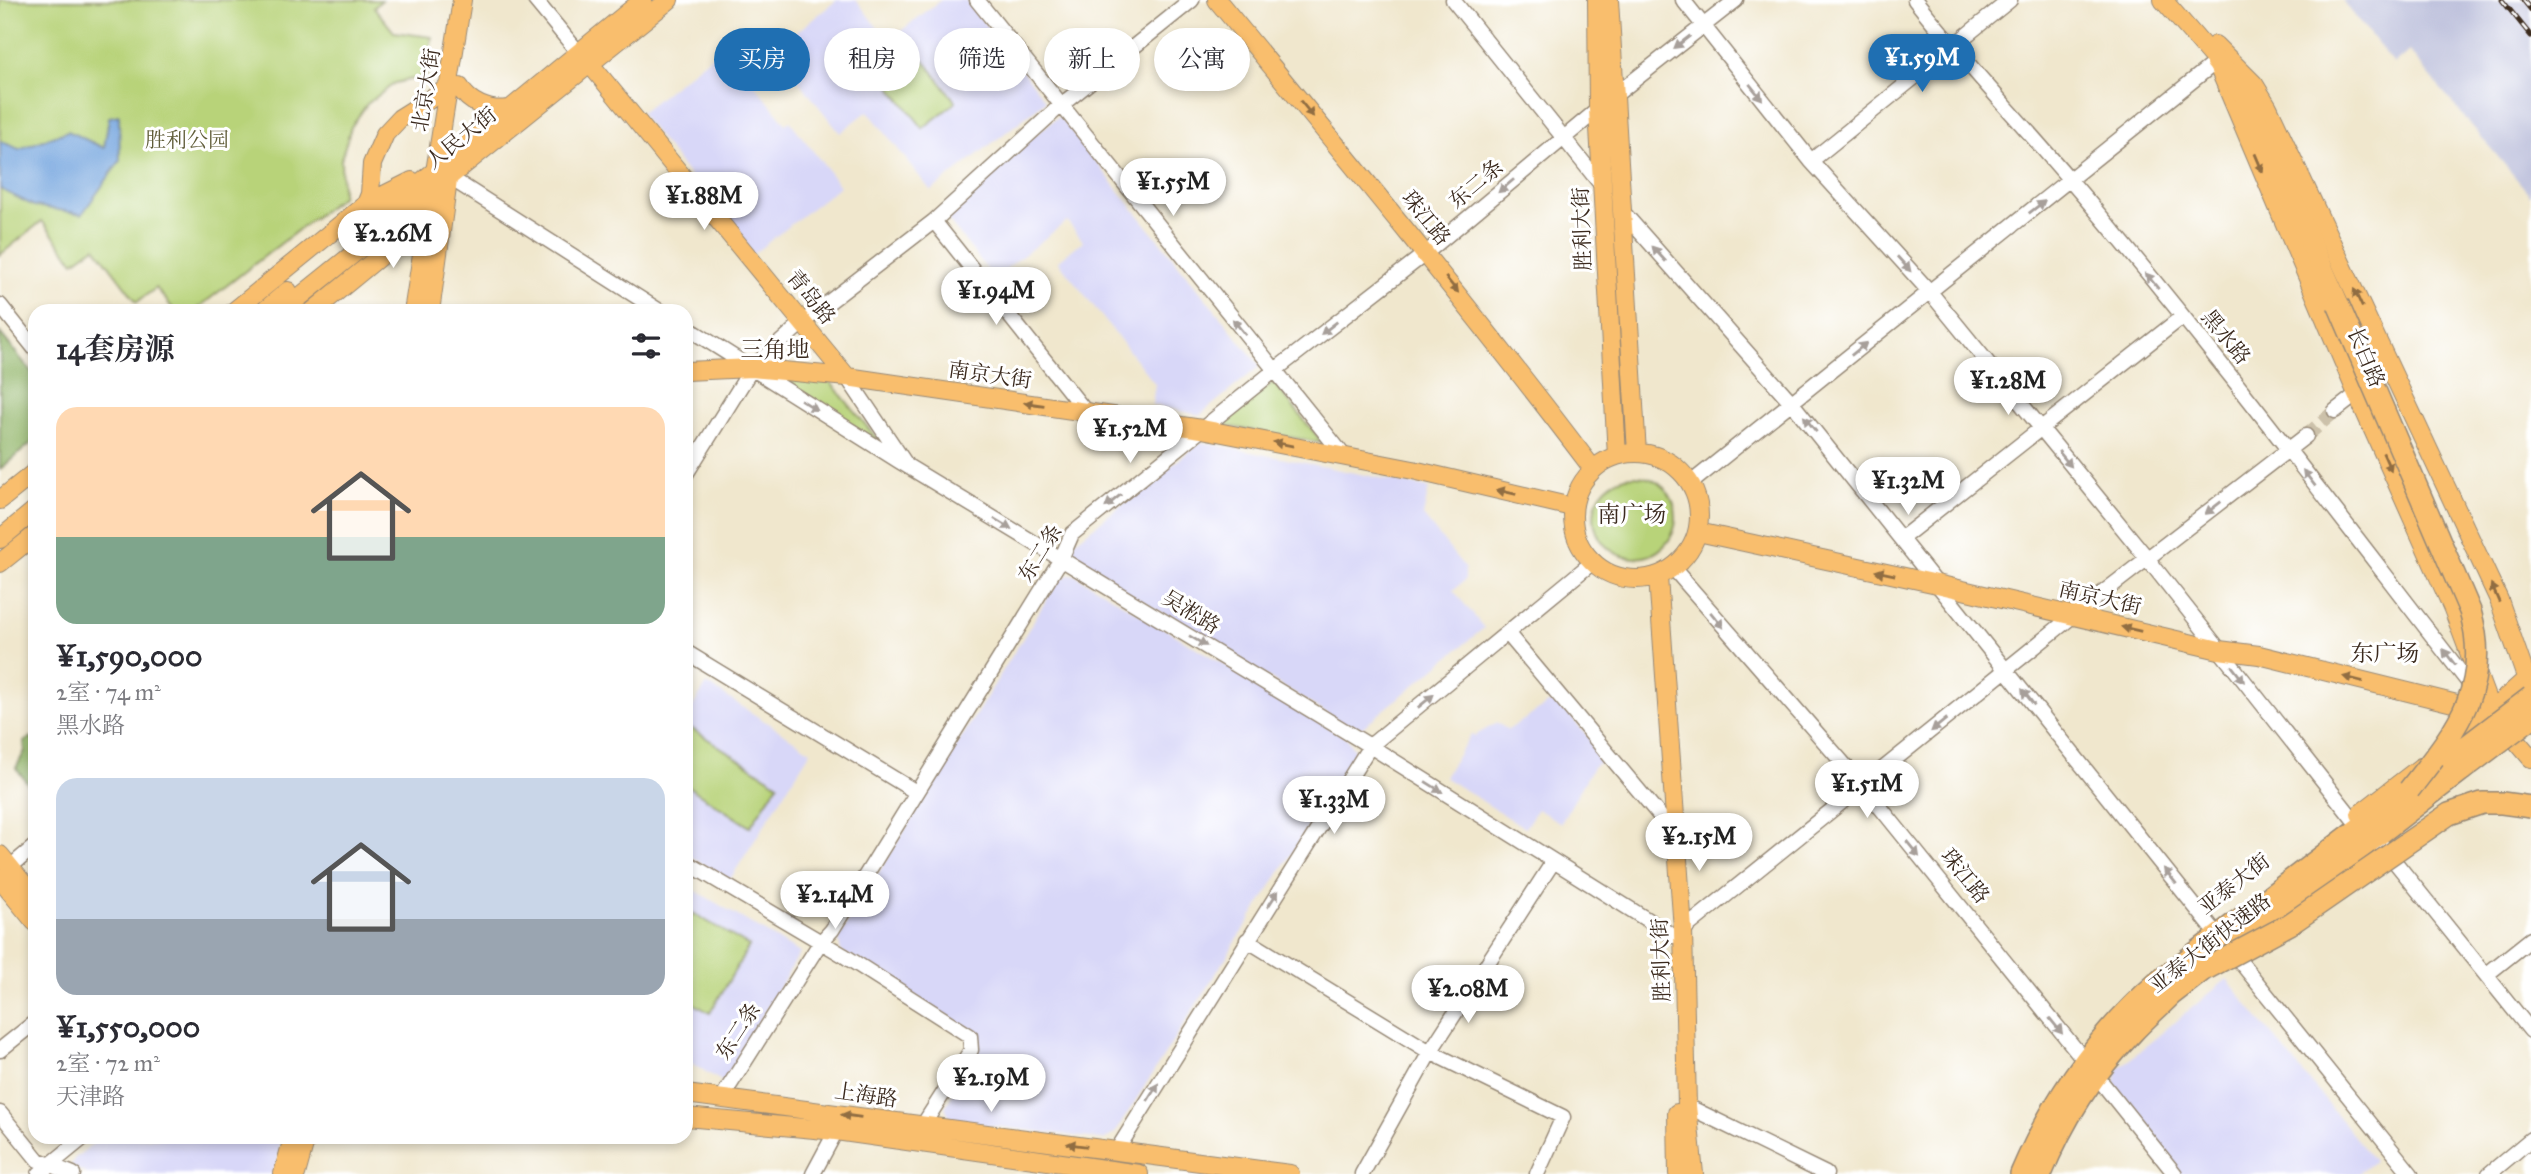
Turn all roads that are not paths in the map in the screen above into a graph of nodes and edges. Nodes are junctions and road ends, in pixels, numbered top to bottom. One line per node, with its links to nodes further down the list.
1 (462, 0): 22 (main road, 北京大街)
2 (472, 0): 22 (main road, 北京大街)
3 (535, 0): 20 (street)
4 (643, 0): 20 (main road, 人民大街)
5 (669, 0): 20 (main road, 人民大街)
6 (977, 0): 24 (street)
7 (1192, 0): 24 (street)
8 (1217, 0): 37 (main road, 珠江路, one-way to 37)
9 (1453, 0): 27 (street)
10 (1597, 0): 26 (main road, 胜利大街)
11 (1609, 0): 23 (main road, 胜利大街)
12 (1683, 0): 18 (street)
13 (1736, 0): 18 (street, 东二条)
14 (1915, 0): 19 (street, 黑水路)
15 (2010, 0): 19 (street)
16 (2164, 0): 21 (main road, 长白路)
17 (2178, 0): 21 (main road, 长白路)
18 (1702, 27): 23 (street, 东二条, one-way to 23); 29 (street, one-way to 29)
19 (1952, 47): 29 (street); 31 (street, 黑水路)
20 (584, 58): 25 (main road, 人民大街); 30 (main road, 人民大街); 48 (main road, 青岛路)
21 (2220, 58): 31 (street); 55 (main road, 长白路, one-way to 55); 91 (main road, 长白路, one-way to 21); 99 (highway, bridge)
22 (455, 85): 25 (main road); 28 (main road, 北京大街); 30 (main road, 北京大街); 34 (main road)
23 (1614, 96): 26 (street, 东二条); 35 (main road, 胜利大街)
24 (1060, 106): 36 (street); 52 (street, one-way to 24)
25 (507, 109): 28 (main road, 人民大街)
26 (1598, 109): 27 (street, 东二条); 32 (main road, 胜利大街)
27 (1564, 138): 32 (street); 37 (street, 东二条, one-way to 37)
28 (451, 157): 30 (main road, 北京大街)
29 (1811, 161): 38 (street, one-way to 38)
30 (443, 173): 33 (main road, 人民大街); 34 (main road); 40 (main road, 人民大街); 44 (main road, 北京大街); 45 (street)
31 (2071, 181): 38 (street, one-way to 31); 47 (street, 黑水路, one-way to 31)
32 (1603, 188): 35 (street); 65 (main road, 胜利大街)
33 (433, 190): 41 (main road, 人民大街); 42 (main road); 43 (main road)
34 (366, 204): 39 (main road)
35 (1623, 212): 56 (street, one-way to 35); 63 (main road, 胜利大街)
36 (934, 221): 48 (street); 58 (street)
37 (1426, 253): 52 (street, 东二条, one-way to 52); 68 (main road, 珠江路, one-way to 68)
38 (1930, 292): 56 (street, one-way to 38); 60 (street)
39 (243, 304)
40 (273, 304)
41 (291, 304)
42 (322, 304)
43 (415, 304)
44 (431, 304)
45 (649, 304)
46 (0, 305): 50 (street)
47 (2182, 317): 60 (street); 62 (street, 黑水路)
48 (803, 322): 51 (street); 54 (main road, 青岛路)
49 (693, 331): 51 (street, 吴淞路)
50 (28, 340)
51 (752, 369): 53 (main road, 南京大街); 54 (main road, 南京大街); 66 (street); 67 (street, 吴淞路, one-way to 67)
52 (1274, 370): 59 (street, 东二条); 64 (street)
53 (693, 371)
54 (847, 377): 58 (main road, 南京大街, one-way to 54); 67 (street, 青岛路)
55 (2357, 394): 57 (street); 92 (main road, 长白路, one-way to 92)
56 (1792, 403): 70 (street); 77 (street, one-way to 56)
57 (2334, 411)
58 (1086, 412): 59 (main road, 南京大街)
59 (1202, 429): 64 (main road, 南京大街, one-way to 59); 81 (street, 东二条, one-way to 81)
60 (2040, 429): 77 (street); 80 (street, one-way to 80)
61 (2305, 436): 62 (street)
62 (2288, 450): 80 (street, one-way to 80); 92 (street, 黑水路, one-way to 62)
63 (1637, 453): 65 (main road); 70 (main road)
64 (1344, 456): 73 (main road, 南京大街, one-way to 64)
65 (1617, 456): 68 (main road)
66 (693, 463)
67 (909, 468): 81 (street, 吴淞路, one-way to 81)
68 (1593, 469): 73 (main road)
69 (28, 478): 71 (main road)
70 (1691, 483): 76 (main road)
71 (0, 500)
72 (28, 502): 75 (main road)
73 (1572, 508): 82 (main road)
74 (28, 516): 78 (main road)
75 (0, 524)
76 (1698, 533): 84 (main road); 85 (main road, 南京大街, one-way to 76)
77 (1902, 538): 85 (street)
78 (0, 539)
79 (28, 541): 83 (main road)
80 (2147, 558): 86 (street); 88 (street)
81 (1061, 559): 95 (street, 吴淞路, one-way to 95); 100 (street, 东二条)
82 (1594, 561): 84 (main road); 87 (street)
83 (0, 563)
84 (1660, 574): 98 (street, 珠江路, one-way to 98); 103 (main road, 胜利大街); 112 (main road, 胜利大街)
85 (1937, 584): 86 (main road, 南京大街); 90 (street)
86 (2074, 615): 88 (main road, 南京大街, one-way to 86); 90 (street)
87 (1508, 634): 95 (street, one-way to 87); 103 (street)
88 (2219, 650): 92 (main road, 南京大街, one-way to 88); 102 (street, one-way to 102)
89 (693, 656): 100 (street)
90 (2007, 670): 98 (street, one-way to 98); 111 (street, one-way to 90)
91 (2530, 681): 92 (main road, 亚泰大街); 97 (highway, bridge)
92 (2491, 711): 94 (main road, 长白路); 102 (main road, 亚泰大街)
93 (2531, 722): 94 (main road); 97 (highway, bridge)
94 (2514, 738): 96 (main road); 104 (main road)
95 (1370, 746): 106 (street, 吴淞路, one-way to 106); 114 (street, one-way to 95)
96 (2531, 758)
97 (2456, 764): 99 (highway, 亚泰大街快速路, bridge); 117 (highway, 亚泰大街快速路, bridge)
98 (1863, 786): 112 (street); 123 (street, 珠江路, one-way to 123)
99 (2409, 790): 149 (highway, 亚泰大街快速路)
100 (916, 792): 115 (street, 东二条)
101 (2531, 807): 117 (highway, bridge)
102 (2354, 820): 111 (main road, 亚泰大街)
103 (1665, 822): 112 (main road, 胜利大街)
104 (2379, 842): 116 (main road); 118 (street)
105 (28, 853): 108 (street)
106 (1553, 862): 112 (street, 吴淞路); 122 (street)
107 (693, 866): 115 (street)
108 (4, 877): 109 (main road); 110 (main road)
109 (28, 893)
110 (28, 912)
111 (2213, 929): 123 (main road, 亚泰大街)
112 (1678, 933): 127 (main road, 胜利大街); 146 (main road, 胜利大街)
113 (2531, 939): 118 (street)
114 (1247, 940): 122 (street); 136 (street, one-way to 114)
115 (820, 943): 126 (street, 东二条); 130 (street)
116 (2234, 954): 124 (main road); 152 (street)
117 (2206, 969): 150 (highway, 亚泰大街快速路)
118 (2486, 975): 120 (street)
119 (28, 1027): 121 (street)
120 (2531, 1031)
121 (0, 1050)
122 (1430, 1052): 144 (street); 145 (street)
123 (2081, 1056): 149 (main road, 亚泰大街)
124 (2099, 1079): 150 (main road); 151 (street)
125 (693, 1095): 126 (main road, 上海路)
126 (721, 1098): 130 (main road, 上海路, one-way to 126)
127 (1687, 1106): 147 (main road, 胜利大街); 148 (street)
128 (0, 1113): 137 (street)
129 (693, 1117): 131 (main road, 上海路)
130 (923, 1125): 136 (main road, 上海路, one-way to 130)
131 (836, 1131): 141 (street); 142 (main road, 上海路)
132 (2531, 1139): 153 (street)
133 (76, 1144): 137 (street)
134 (289, 1144): 139 (main road)
135 (304, 1144): 140 (main road)
136 (1117, 1150): 143 (main road, 上海路)
137 (45, 1169): 138 (street)
138 (73, 1174)
139 (284, 1174)
140 (296, 1174)
141 (813, 1174)
142 (1139, 1174)
143 (1290, 1174)
144 (1362, 1174)
145 (1536, 1174)
146 (1678, 1174)
147 (1693, 1174)
148 (1826, 1174)
149 (2019, 1174)
150 (2043, 1174)
151 (2175, 1174)
152 (2411, 1174)
153 (2489, 1174)

